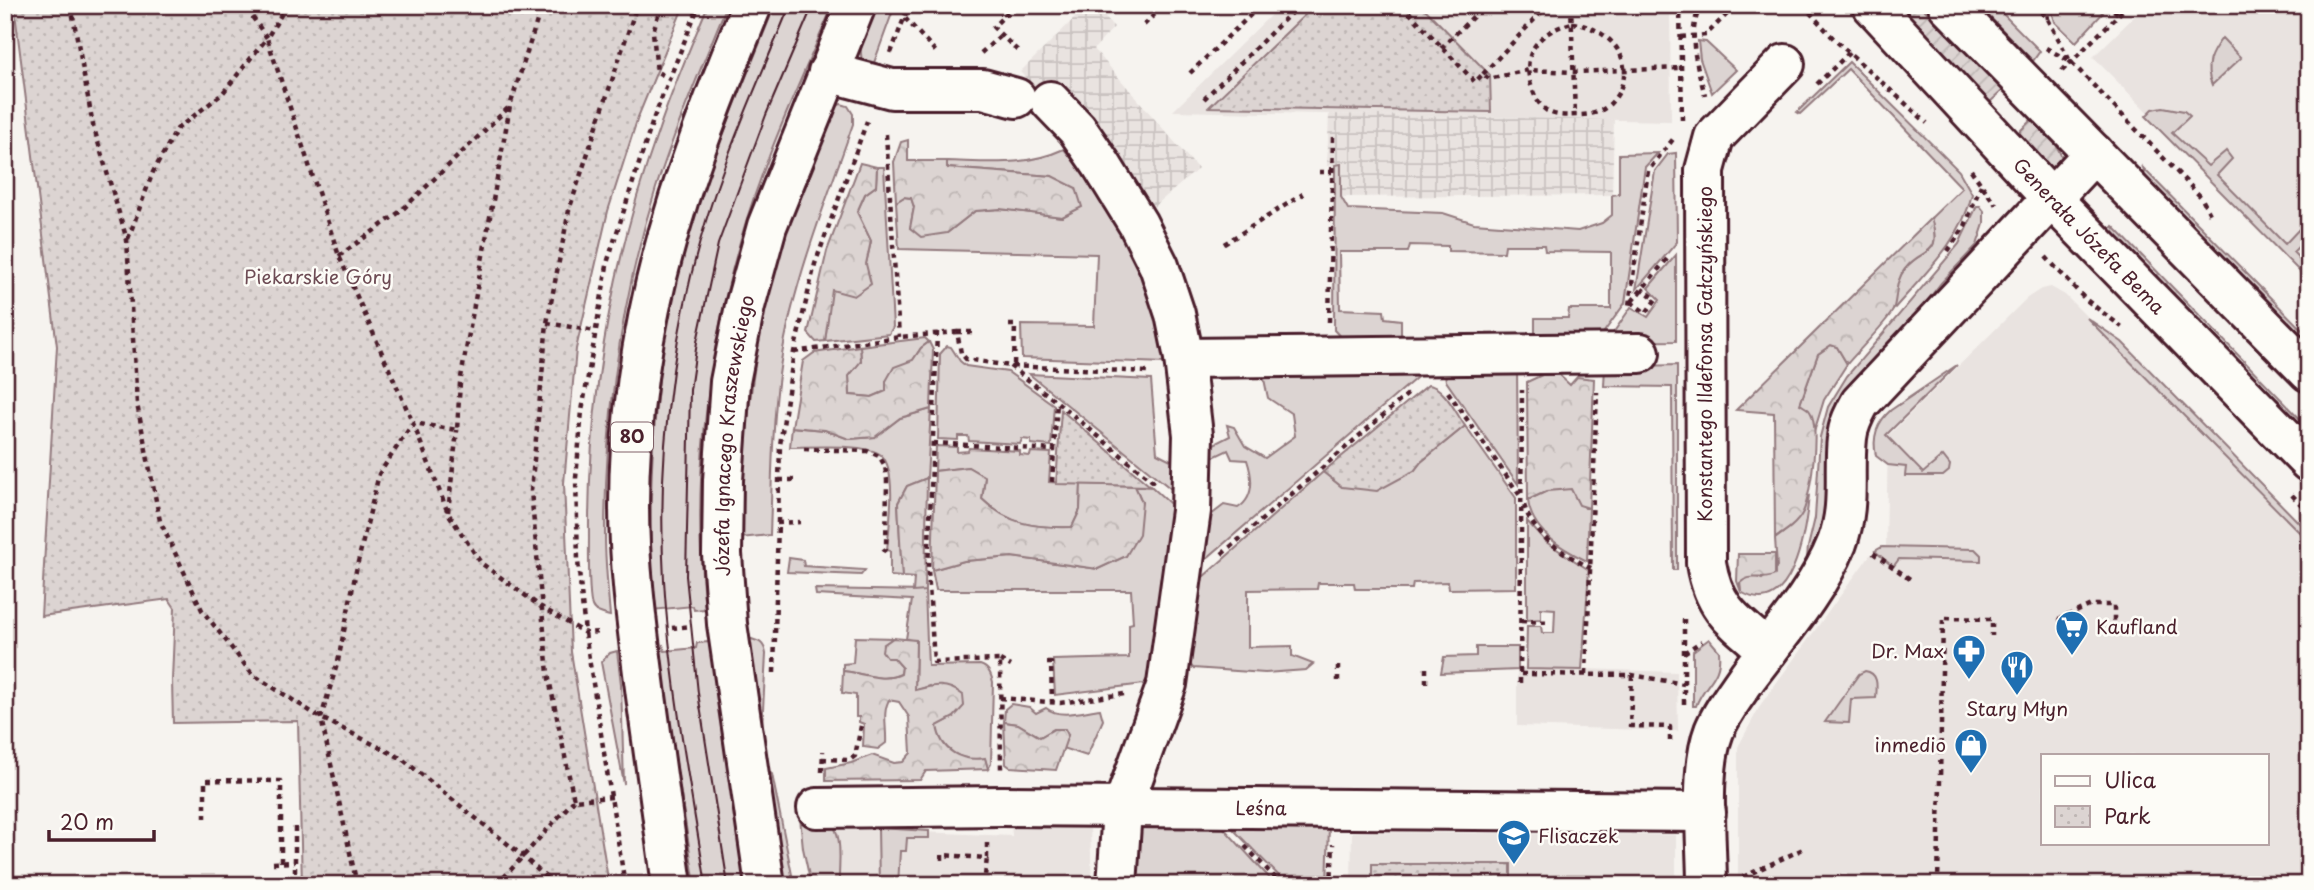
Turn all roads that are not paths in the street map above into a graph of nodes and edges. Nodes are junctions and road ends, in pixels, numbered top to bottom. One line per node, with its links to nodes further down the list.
1 (752, 5): 18 (street, 80)
2 (856, 5): 5 (street, Józefa Ignacego Kraszewskiego)
3 (1872, 5): 8 (street, Generała Józefa Bema)
4 (1948, 5): 7 (street)
5 (828, 72): 10 (street); 19 (street, Józefa Ignacego Kraszewskiego)
6 (1798, 77): 13 (street, Konstantego Ildefonsa Gałczyńskiego)
7 (2094, 153): 8 (street); 11 (street)
8 (2052, 199): 12 (street, Generała Józefa Bema); 13 (street)
9 (1640, 354): 10 (street)
10 (1186, 366): 15 (street)
11 (2309, 372)
12 (2309, 462)
13 (1768, 650): 16 (street)
14 (820, 790): 15 (street, Leśna)
15 (1122, 809): 16 (street, Leśna); 20 (street)
16 (1706, 812): 17 (street)
17 (1720, 883)
18 (672, 885)
19 (765, 885)
20 (1117, 885)

